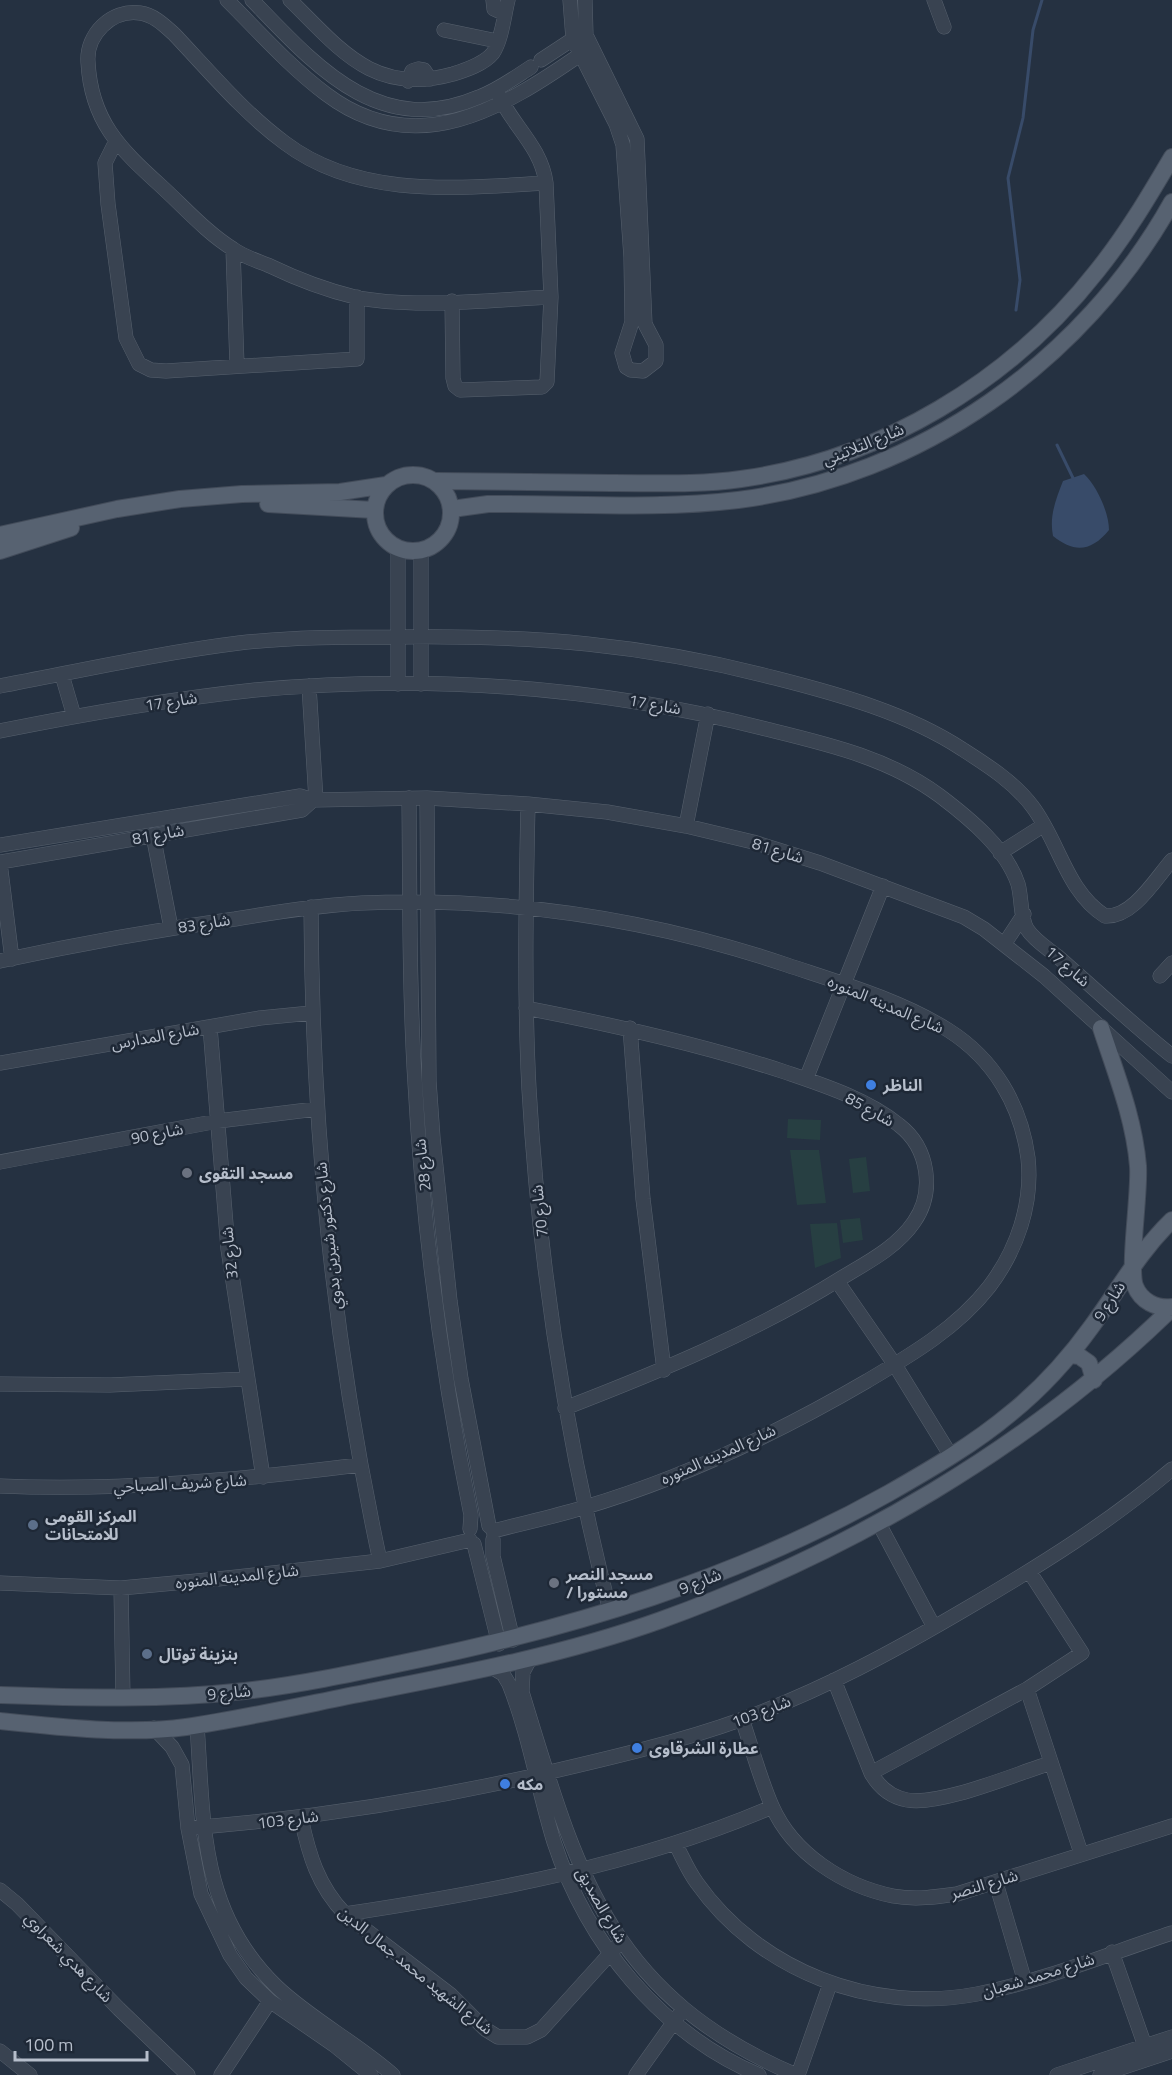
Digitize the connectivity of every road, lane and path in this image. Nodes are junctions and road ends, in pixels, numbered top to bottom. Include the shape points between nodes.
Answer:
1 (227, 0) edge
2 (252, 0) edge
3 (290, 0) edge
4 (493, 0) edge
5 (934, 0) edge
6 (135, 6) edge
7 (577, 6) edge
8 (506, 7) edge
9 (944, 27) dead end
10 (444, 30) dead end
11 (573, 39) junction
12 (498, 41) junction
13 (581, 54) junction
14 (374, 72) junction
15 (496, 89) junction
16 (350, 90) junction
17 (328, 96) junction
18 (366, 98) junction
19 (501, 103) junction
20 (115, 143) junction
21 (1172, 157) edge
22 (546, 183) junction
23 (1172, 202) edge
24 (233, 249) junction
25 (357, 297) junction
26 (550, 297) junction
27 (452, 301) junction
28 (237, 365) junction
29 (436, 482) junction
30 (386, 485) junction
31 (452, 508) junction
32 (374, 510) junction
33 (0, 535) edge
34 (398, 548) junction
35 (421, 550) junction
36 (0, 551) edge
37 (397, 636) junction
38 (420, 636) junction
39 (62, 675) junction
40 (398, 684) junction
41 (421, 684) junction
42 (0, 686) edge
43 (309, 686) junction
44 (708, 714) junction
45 (74, 716) junction
46 (0, 731) edge
47 (409, 798) junction
48 (427, 798) junction
49 (314, 800) junction
50 (528, 804) junction
51 (1044, 825) junction
52 (686, 826) junction
53 (82, 832) junction
54 (153, 835) junction
55 (0, 845) edge
56 (86, 847) junction
57 (1000, 853) junction
58 (1172, 860) edge
59 (0, 863) edge
60 (883, 886) junction
61 (410, 902) junction
62 (426, 902) junction
63 (311, 907) junction
64 (526, 908) junction
65 (1024, 914) junction
66 (171, 928) junction
67 (1005, 943) junction
68 (6, 960) edge
69 (1172, 963) edge
70 (1161, 976) dead end
71 (844, 984) junction
72 (526, 1008) junction
73 (311, 1013) junction
74 (210, 1027) junction
75 (630, 1028) junction
76 (1101, 1028) junction
77 (1154, 1041) junction
78 (1172, 1056) edge
79 (1137, 1060) junction
80 (0, 1063) edge
81 (806, 1079) junction
82 (429, 1081) junction
83 (415, 1082) junction
84 (1172, 1092) edge
85 (316, 1109) junction
86 (218, 1121) junction
87 (0, 1162) edge
88 (1172, 1220) edge
89 (1133, 1263) junction
90 (837, 1281) junction
91 (1172, 1308) edge
92 (1070, 1355) junction
93 (895, 1365) junction
94 (664, 1370) junction
95 (246, 1379) junction
96 (1094, 1380) junction
97 (0, 1384) edge
98 (565, 1408) junction
99 (951, 1456) junction
100 (359, 1465) junction
101 (1172, 1469) edge
102 (263, 1477) junction
103 (0, 1486) edge
104 (584, 1508) junction
105 (878, 1522) junction
106 (492, 1532) junction
107 (472, 1538) junction
108 (380, 1561) junction
109 (1029, 1571) junction
110 (0, 1583) edge
111 (121, 1588) junction
112 (610, 1611) junction
113 (934, 1628) junction
114 (506, 1642) junction
115 (530, 1659) junction
116 (493, 1668) junction
117 (834, 1680) junction
118 (1027, 1689) junction
119 (244, 1691) junction
120 (2, 1695) edge
121 (204, 1695) junction
122 (42, 1696) junction
123 (123, 1698) junction
124 (247, 1715) junction
125 (742, 1719) junction
126 (0, 1721) edge
127 (202, 1724) junction
128 (44, 1725) junction
129 (154, 1728) junction
130 (200, 1759) junction
131 (1051, 1763) junction
132 (182, 1765) junction
133 (871, 1773) junction
134 (541, 1774) junction
135 (772, 1807) junction
136 (301, 1818) junction
137 (205, 1826) junction
138 (1172, 1826) edge
139 (188, 1828) junction
140 (675, 1843) junction
141 (1081, 1853) junction
142 (580, 1870) junction
143 (566, 1874) junction
144 (996, 1883) junction
145 (0, 1890) edge
146 (345, 1914) junction
147 (1172, 1933) edge
148 (622, 1942) junction
149 (609, 1951) junction
150 (1112, 1952) junction
151 (1025, 1983) junction
152 (830, 1984) junction
153 (270, 2001) junction
154 (683, 2009) junction
155 (673, 2023) junction
156 (1172, 2037) edge
157 (1145, 2046) junction
158 (0, 2051) edge
159 (1172, 2051) edge
160 (30, 2075) edge
161 (188, 2075) edge
162 (221, 2075) edge
163 (371, 2075) edge
164 (393, 2075) edge
165 (636, 2075) edge
166 (759, 2075) edge
167 (797, 2075) edge
168 (1057, 2075) edge
169 (1100, 2075) edge

1 - 17 street
2 - 16 street via 321,70
3 - 14 street via 339,47
4 - 8 street via 494,9
5 - 9 street
6 - 20 street via 98,29 87,56 92,94
6 - 22 street via 168,28 286,144 341,174 382,184 427,186
7 - 11 street
7 - 13 street via 586,34 637,139 645,324 657,350 656,361 643,371 626,367 622,353 632,322 623,145
8 - 12 street
10 - 12 street
11 - 13 street
11 - 15 street
12 - 14 street via 486,60 430,79 397,80
13 - 19 street
14 - 16 street
14 - 18 street
15 - 18 street via 463,103 434,108 387,106
15 - 19 street
16 - 18 street
17 - 18 street via 338,92 364,104
17 - 19 street via 381,121 415,126 461,120
19 - 22 street via 532,144
20 - 24 street
20 - 28 street via 105,163 108,204 131,352 139,364 151,370
21 - 29 main road, شارع التلاتيني via 1113,250 1078,295 1038,336 962,394 870,444 792,470 712,482
22 - 26 street
23 - 31 main road, شارع التلاتيني via 1116,285 1054,351 957,424 876,464 795,489 712,502
24 - 25 street via 289,275
24 - 28 street
25 - 27 street
25 - 28 street via 357,359
26 - 27 street
26 - 27 street via 547,382 542,387 460,390 454,386
29 - 30 main road via 424,475 410,474
29 - 31 main road via 447,493
30 - 32 main road
30 - 33 main road via 340,492 180,499 117,508
31 - 35 main road via 445,535
32 - 34 main road via 380,533
32 - 36 main road via 268,504 173,509 81,525
34 - 35 main road
34 - 37 street
35 - 38 street
37 - 38 street
37 - 39 street via 242,643 143,657
37 - 40 street
38 - 41 street
38 - 51 street via 474,635 581,642 688,657 793,682 895,716 959,747 1016,787
39 - 42 street
39 - 45 street
40 - 41 street, شارع 17
40 - 43 street, شارع 17
41 - 44 street, شارع 17 via 592,694
43 - 45 street, شارع 17 via 206,696
43 - 49 street
44 - 52 street
44 - 57 street, شارع 17 via 820,742 885,765 944,799
45 - 46 street, شارع 17
47 - 48 street, شارع 81
47 - 49 street, شارع 81
47 - 61 street, شارع 28
48 - 50 street, شارع 81
48 - 62 street, شارع 28
49 - 53 street, شارع 81 via 304,796 285,798
49 - 54 street, شارع 81 via 302,810
50 - 52 street, شارع 81
50 - 64 street, شارع 70
51 - 57 street
51 - 58 street via 1082,895 1105,916 1118,915 1128,908
52 - 60 street, شارع 81 via 753,842
53 - 55 street, شارع 81
53 - 56 street
54 - 56 street, شارع 81
54 - 66 street
56 - 59 street, شارع 81
57 - 65 street, شارع 17 via 1017,882
59 - 68 street
60 - 67 street, شارع 81 via 964,917
60 - 71 street
61 - 62 street, شارع المدينه المنوره
61 - 63 street, شارع 83
61 - 83 street, شارع 28
62 - 64 street, شارع المدينه المنوره
62 - 82 street, شارع 28
63 - 66 street, شارع 83
63 - 73 street, شارع دكتور شيرين بدوي
64 - 71 street, شارع المدينه المنوره via 687,934
64 - 72 street, شارع 70
65 - 67 street
65 - 77 street, شارع 17 via 1028,930 1039,942
66 - 68 street, شارع 83
67 - 76 street, شارع 81
69 - 70 street
71 - 81 street
71 - 93 street, شارع المدينه المنوره via 924,1018 963,1040 1006,1089 1026,1139 1028,1202 1006,1262 967,1312
72 - 75 street, شارع 85
72 - 98 street, شارع 70 via 535,1169
73 - 74 street, شارع المدارس
73 - 85 street, شارع دكتور شيرين بدوي
74 - 80 street, شارع المدارس
74 - 86 street, شارع 32
75 - 81 street, شارع 85
75 - 94 street via 643,1199
76 - 79 street, شارع 81
76 - 89 main road via 1136,1149 1138,1198
77 - 78 street, شارع 17
77 - 79 street
79 - 84 street, شارع 81
81 - 90 street, شارع 85 via 863,1103 900,1125 919,1149 926,1171 926,1194 914,1222 892,1245
82 - 83 street
82 - 106 street, شارع 28 via 450,1301 476,1467
83 - 107 street, شارع 28 via 436,1305
85 - 86 street, شارع 90
85 - 100 street, شارع دكتور شيرين بدوي via 321,1186
86 - 87 street, شارع 90
86 - 95 street, شارع 32 via 228,1249
88 - 89 main road, شارع 9
89 - 91 main road via 1133,1280 1141,1295 1155,1306
89 - 92 main road, شارع 9
90 - 93 street
90 - 94 street, شارع 85 via 752,1329
91 - 96 main road, شارع 9
92 - 96 main road via 1083,1357 1089,1363
92 - 99 main road, شارع 9 via 1010,1414
93 - 99 street
93 - 104 street, شارع المدينه المنوره via 758,1439
94 - 98 street, شارع 85
95 - 97 street via 110,1385
95 - 102 street, شارع 32
96 - 105 main road, شارع 9 via 1003,1449
98 - 104 street, شارع 70
99 - 112 main road, شارع 9 via 810,1535 712,1577
100 - 102 street, شارع شريف الصباحي
100 - 108 street, شارع دكتور شيرين بدوي
101 - 109 street, شارع 103
102 - 103 street, شارع شريف الصباحي via 149,1486
104 - 106 street, شارع المدينه المنوره
104 - 112 street, شارع 70
105 - 113 street
105 - 115 main road, شارع 9 via 659,1621
106 - 107 street via 484,1546
106 - 107 street via 477,1523
106 - 114 street, شارع 28
107 - 108 street, شارع المدينه المنوره
107 - 114 street, شارع 28
108 - 111 street, شارع المدينه المنوره
109 - 113 street, شارع 103
109 - 118 street via 1082,1653
110 - 111 street, شارع المدينه المنوره
111 - 123 street
112 - 114 main road, شارع 9
113 - 117 street, شارع 103
114 - 119 main road, شارع 9 via 298,1684
115 - 116 main road, شارع 9
115 - 134 street, شارع الصديق via 523,1672 522,1692
116 - 124 main road, شارع 9
116 - 134 street, شارع الصديق via 510,1683
117 - 125 street, شارع 103
117 - 133 street
118 - 131 street
118 - 133 street
119 - 121 main road, شارع 9
119 - 124 main road via 239,1702
120 - 122 main road, شارع 9
120 - 126 main road
121 - 123 main road, شارع 9
121 - 127 main road via 210,1706
122 - 123 main road, شارع 9
122 - 128 main road via 40,1711
124 - 127 main road, شارع 9
125 - 134 street, شارع 103
125 - 135 street, شارع النصر
126 - 128 main road, شارع 9
127 - 129 main road, شارع 9
127 - 130 street
128 - 129 main road, شارع 9
129 - 132 street
130 - 132 street via 191,1757
130 - 137 street
131 - 133 street via 929,1801 895,1797
131 - 141 street
132 - 139 street
134 - 136 street, شارع 103
134 - 142 street, شارع الصديق
134 - 143 street, شارع الصديق
135 - 140 street
135 - 144 street, شارع النصر via 789,1834 811,1856 836,1875 864,1888 926,1898
136 - 137 street, شارع 103
136 - 146 street, شارع الشهيد محمد جمال الدين via 309,1855 320,1881
137 - 139 street, شارع 103
137 - 164 street via 213,1883 240,1944 279,1988
138 - 141 street, شارع النصر
139 - 153 street via 201,1894 213,1923 246,1978
140 - 142 street
140 - 152 street, شارع محمد شعبان via 696,1882 719,1911 752,1941
141 - 144 street, شارع النصر
142 - 143 street
142 - 148 street, شارع الصديق
143 - 146 street
143 - 149 street, شارع الصديق
144 - 151 street
145 - 161 street, شارع هدي شعراوي
146 - 149 street, شارع الشهيد محمد جمال الدين via 452,1995 498,2037 527,2037 541,2030
147 - 150 street, شارع محمد شعبان
148 - 149 street, شارع الشهيد محمد جمال الدين
148 - 154 street, شارع الصديق via 656,1984
149 - 155 street, شارع الصديق via 646,1998
150 - 151 street, شارع محمد شعبان
150 - 157 street
151 - 152 street, شارع محمد شعبان via 941,1999 900,1999
152 - 167 street
153 - 162 street
153 - 163 street via 334,2044
154 - 155 street
154 - 167 street, شارع الصديق via 733,2044
155 - 165 street
155 - 166 street, شارع الصديق via 725,2058
156 - 157 street
157 - 168 street
158 - 160 street
159 - 169 street

